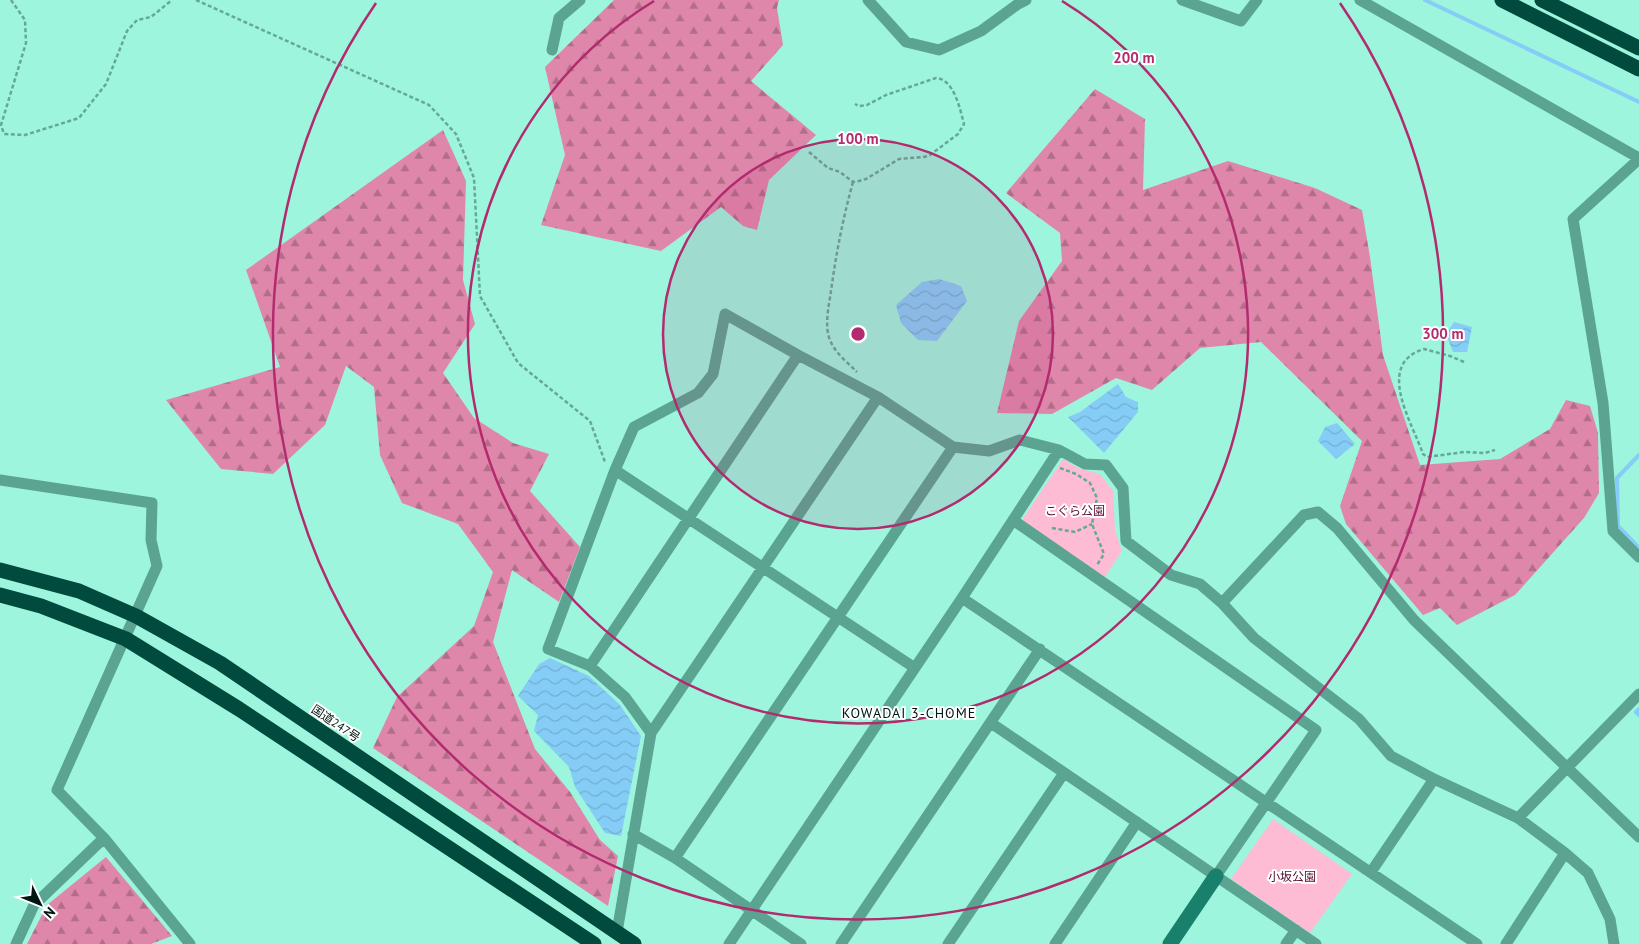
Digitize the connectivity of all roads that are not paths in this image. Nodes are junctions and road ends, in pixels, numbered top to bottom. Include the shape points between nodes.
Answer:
1 (580, 0) edge
2 (868, 0) edge
3 (1026, 0) edge
4 (1182, 0) edge
5 (1257, 0) edge
6 (1360, 0) edge
7 (1502, 0) edge
8 (1542, 0) edge
9 (1639, 48) edge
10 (552, 50) dead end
11 (1639, 69) edge
12 (1639, 158) edge
13 (798, 355) junction
14 (878, 397) junction
15 (953, 446) junction
16 (1059, 450) junction
17 (615, 470) junction
18 (0, 480) edge
19 (688, 518) junction
20 (1013, 520) junction
21 (1639, 557) edge
22 (763, 568) junction
23 (0, 570) edge
24 (0, 595) edge
25 (962, 598) junction
26 (1222, 603) junction
27 (136, 616) junction
28 (837, 617) junction
29 (126, 639) junction
30 (1040, 649) junction
31 (590, 666) junction
32 (915, 668) junction
33 (1639, 694) edge
34 (991, 723) junction
35 (651, 733) junction
36 (1568, 767) junction
37 (1064, 773) junction
38 (1434, 779) junction
39 (1267, 802) junction
40 (1518, 818) junction
41 (1137, 822) junction
42 (633, 834) junction
43 (1639, 837) edge
44 (104, 838) junction
45 (1565, 853) junction
46 (675, 858) junction
47 (1371, 872) junction
48 (1216, 876) junction
49 (751, 911) junction
50 (1296, 930) junction
51 (616, 932) junction
52 (16, 944) edge
53 (190, 944) edge
54 (594, 944) edge
55 (634, 944) edge
56 (729, 944) edge
57 (801, 944) edge
58 (841, 944) edge
59 (948, 944) edge
60 (1055, 944) edge
61 (1170, 944) edge
62 (1286, 944) edge
63 (1316, 944) edge
64 (1477, 944) edge
65 (1506, 944) edge
66 (1614, 944) edge

1 - 10 street via 559,18
2 - 3 street via 906,42 939,50 981,30
4 - 5 street via 1241,21
6 - 12 street
7 - 11 highway
8 - 9 highway
12 - 21 street via 1573,219 1603,403 1613,531
13 - 14 street
13 - 17 street via 725,314 713,374 698,393 634,427
13 - 19 street
14 - 15 street
14 - 22 street
15 - 16 street via 989,450 1020,440
15 - 28 street
16 - 20 street
16 - 26 street via 1085,464 1106,465 1123,488 1126,541 1171,575 1200,584
17 - 19 street
17 - 31 street via 548,649
18 - 27 street via 152,504 151,540 157,566
19 - 22 street
19 - 31 street
20 - 25 street
20 - 39 street via 1316,730
22 - 28 street
22 - 35 street
23 - 27 highway, 国道247号 via 79,591
24 - 29 highway via 41,606
25 - 30 street
25 - 32 street
26 - 36 street via 1304,515 1318,512 1337,528 1414,620
26 - 38 street via 1254,638 1359,719 1391,756
27 - 29 street
27 - 51 highway, 国道247号 via 220,663
28 - 32 street
28 - 46 street
29 - 44 street via 58,790
29 - 54 highway via 239,709
30 - 34 street
30 - 39 street
31 - 35 street via 625,697
32 - 49 street
33 - 36 street
34 - 37 street
34 - 58 street
35 - 42 street
36 - 40 street
36 - 43 street
37 - 41 street
37 - 59 street
38 - 40 street
38 - 47 street
39 - 47 street
39 - 48 street
40 - 45 street
41 - 48 street
41 - 60 street
42 - 46 street
42 - 51 street
44 - 52 street via 34,905
44 - 53 street
45 - 65 street
45 - 66 street via 1588,873 1610,919
46 - 49 street
47 - 64 street
48 - 50 street
48 - 61 street
49 - 56 street
49 - 57 street
50 - 62 street
50 - 63 street
51 - 55 highway, 国道247号

